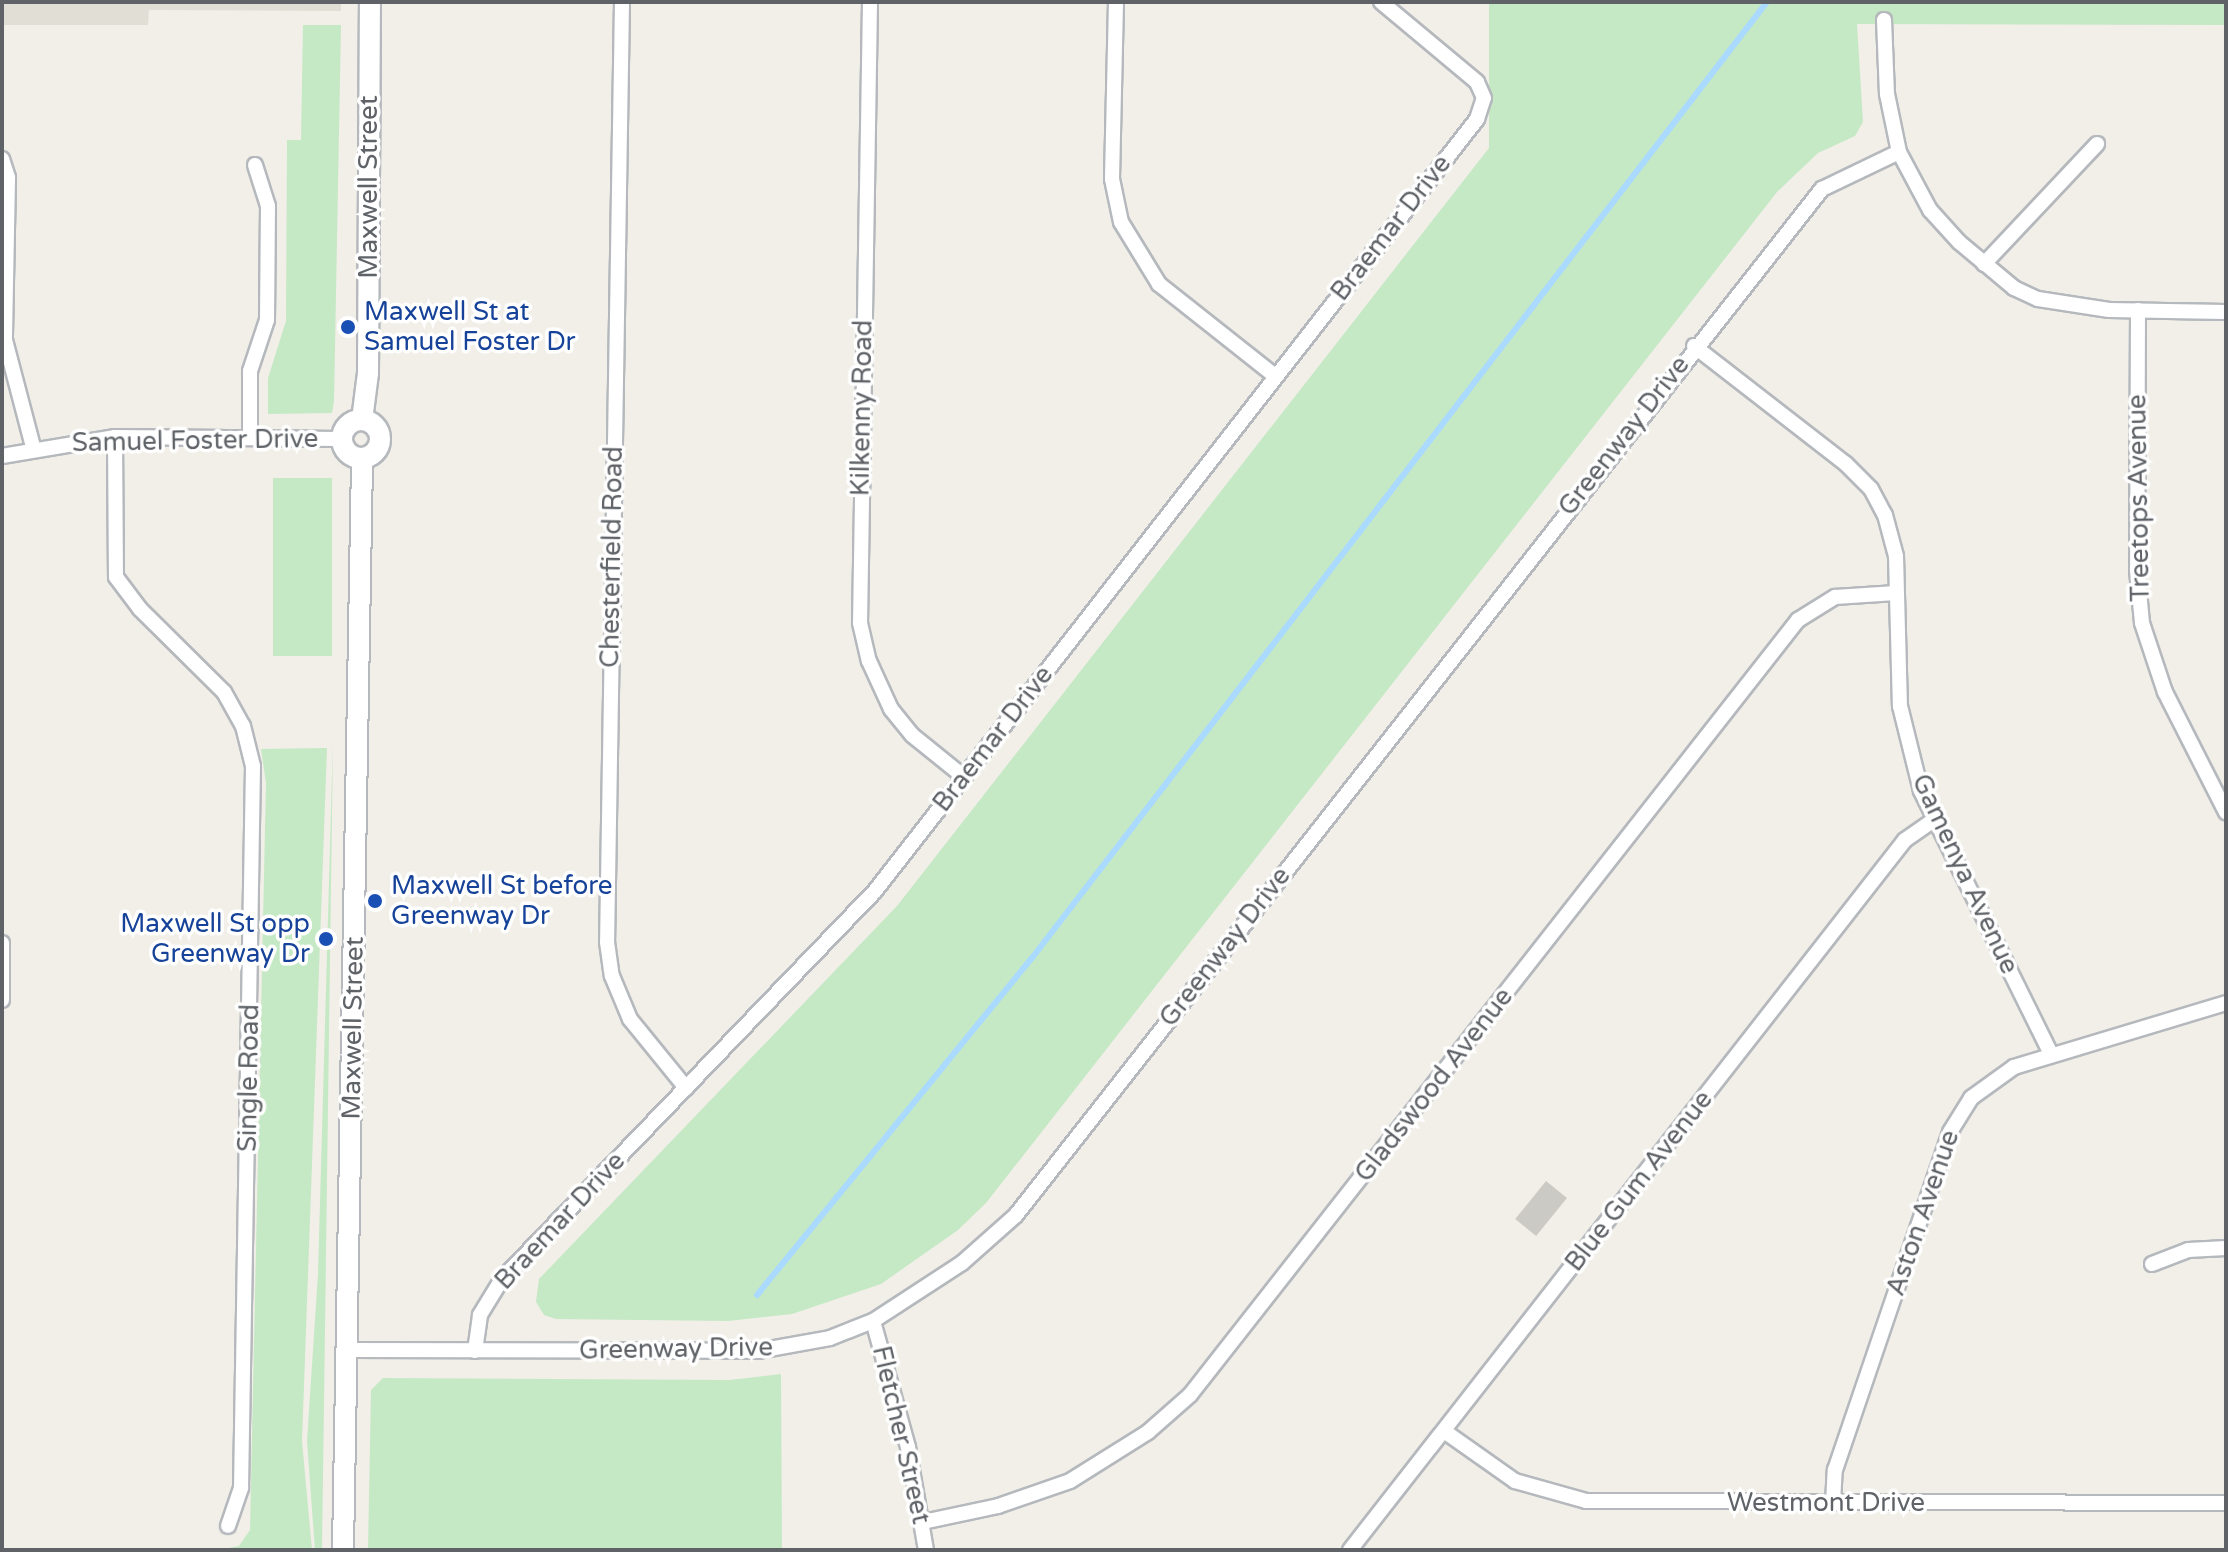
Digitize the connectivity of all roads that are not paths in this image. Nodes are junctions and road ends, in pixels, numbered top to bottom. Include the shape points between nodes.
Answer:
1 (370, 2) edge
2 (622, 2) edge
3 (870, 2) edge
4 (1116, 2) edge
5 (1381, 2) edge
6 (1884, 20) dead end
7 (2097, 144) dead end
8 (1899, 152) junction
9 (2, 159) edge
10 (255, 165) dead end
11 (1984, 264) junction
12 (2138, 310) junction
13 (2226, 312) edge
14 (1694, 346) junction
15 (1275, 376) junction
16 (362, 420) junction
17 (115, 437) junction
18 (250, 438) junction
19 (342, 439) junction
20 (33, 447) junction
21 (2, 456) edge
22 (362, 458) junction
23 (1896, 593) junction
24 (964, 777) junction
25 (2226, 812) edge
26 (1934, 820) junction
27 (2, 943) edge
28 (2, 1000) edge
29 (2226, 1003) edge
30 (2051, 1054) junction
31 (686, 1088) junction
32 (2226, 1248) edge
33 (2152, 1264) dead end
34 (873, 1321) junction
35 (346, 1350) junction
36 (475, 1351) junction
37 (1444, 1431) junction
38 (1833, 1503) junction
39 (2226, 1503) edge
40 (923, 1522) junction
41 (228, 1526) dead end
42 (343, 1550) edge
43 (926, 1550) edge
44 (1350, 1550) edge

1 - 16 main road, Maxwell Street via 368,373
2 - 31 street, Chesterfield Road via 607,942 612,976 630,1019
3 - 24 street, Kilkenny Road via 860,623 869,661 891,709 912,735
4 - 15 street via 1112,179 1121,222 1159,284
5 - 15 street, Braemar Drive via 1477,82 1484,98 1477,119
6 - 8 street via 1887,94
7 - 11 street
8 - 11 street via 1930,210
8 - 14 street, Greenway Drive via 1822,189
9 - 20 street via 8,178 5,340
10 - 18 street via 268,206 267,320 250,371
11 - 12 street via 2038,299
12 - 13 street
12 - 25 street, Treetops Avenue via 2137,570 2142,623 2165,692
14 - 23 street, Gamenya Avenue via 1862,478 1890,526
14 - 34 street, Greenway Drive via 1016,1215 962,1263
15 - 24 street, Braemar Drive
16 - 19 main road via 346,427
16 - 22 main road, Maxwell Street via 374,425 380,436 374,453
17 - 18 street, Samuel Foster Drive
17 - 20 street, Samuel Foster Drive
17 - 41 street, Single Road via 116,577 140,609 224,692 243,726 253,766 241,1488
18 - 19 street, Samuel Foster Drive
19 - 22 main road via 346,450
20 - 21 street, Samuel Foster Drive
22 - 35 main road, Maxwell Street
23 - 26 street, Gamenya Avenue via 1904,730
23 - 40 street, Gladswood Avenue via 1835,597 1798,620 1190,1395 1148,1432 1070,1481 998,1506
24 - 31 street, Braemar Drive via 875,891
26 - 30 street, Gamenya Avenue
26 - 37 street, Blue Gum Avenue via 1905,840
27 - 28 street
29 - 30 street, Aston Avenue
30 - 38 street, Aston Avenue via 1993,1078 1956,1119 1835,1470
31 - 36 street, Braemar Drive via 502,1279 480,1315
32 - 33 street via 2188,1250
34 - 36 street, Greenway Drive via 830,1338 758,1351
34 - 40 street, Fletcher Street
35 - 36 street, Greenway Drive
35 - 42 main road, Maxwell Street
37 - 38 street, Westmont Drive via 1515,1481 1569,1498
37 - 44 street, Blue Gum Avenue
38 - 39 street, Westmont Drive
40 - 43 street, Fletcher Street

